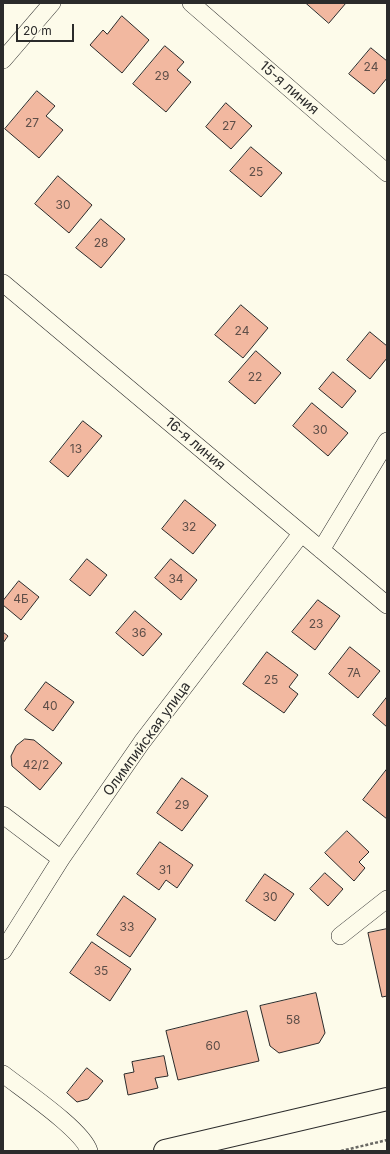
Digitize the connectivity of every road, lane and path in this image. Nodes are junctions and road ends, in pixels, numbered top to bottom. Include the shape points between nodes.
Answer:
1 (52, 3) edge
2 (191, 3) edge
3 (3, 60) edge
4 (387, 173) edge
5 (3, 283) edge
6 (387, 441) edge
7 (301, 534) junction
8 (321, 550) junction
9 (387, 605) edge
10 (3, 815) edge
11 (61, 859) junction
12 (387, 899) edge
13 (340, 936) dead end
14 (3, 951) edge
15 (3, 1074) edge
16 (387, 1099) edge
17 (387, 1140) edge
18 (89, 1151) edge
19 (165, 1151) edge
20 (341, 1151) edge

1 - 3 street
2 - 4 street, 15-я линия
5 - 7 street, 16-я линия
6 - 8 street
7 - 8 street, 16-я линия
7 - 11 street, Олимпийская улица via 147,736
8 - 9 street, 16-я линия
10 - 11 street
11 - 14 street, Олимпийская улица
12 - 13 street
15 - 18 street via 80,1136
16 - 19 street
17 - 20 path

